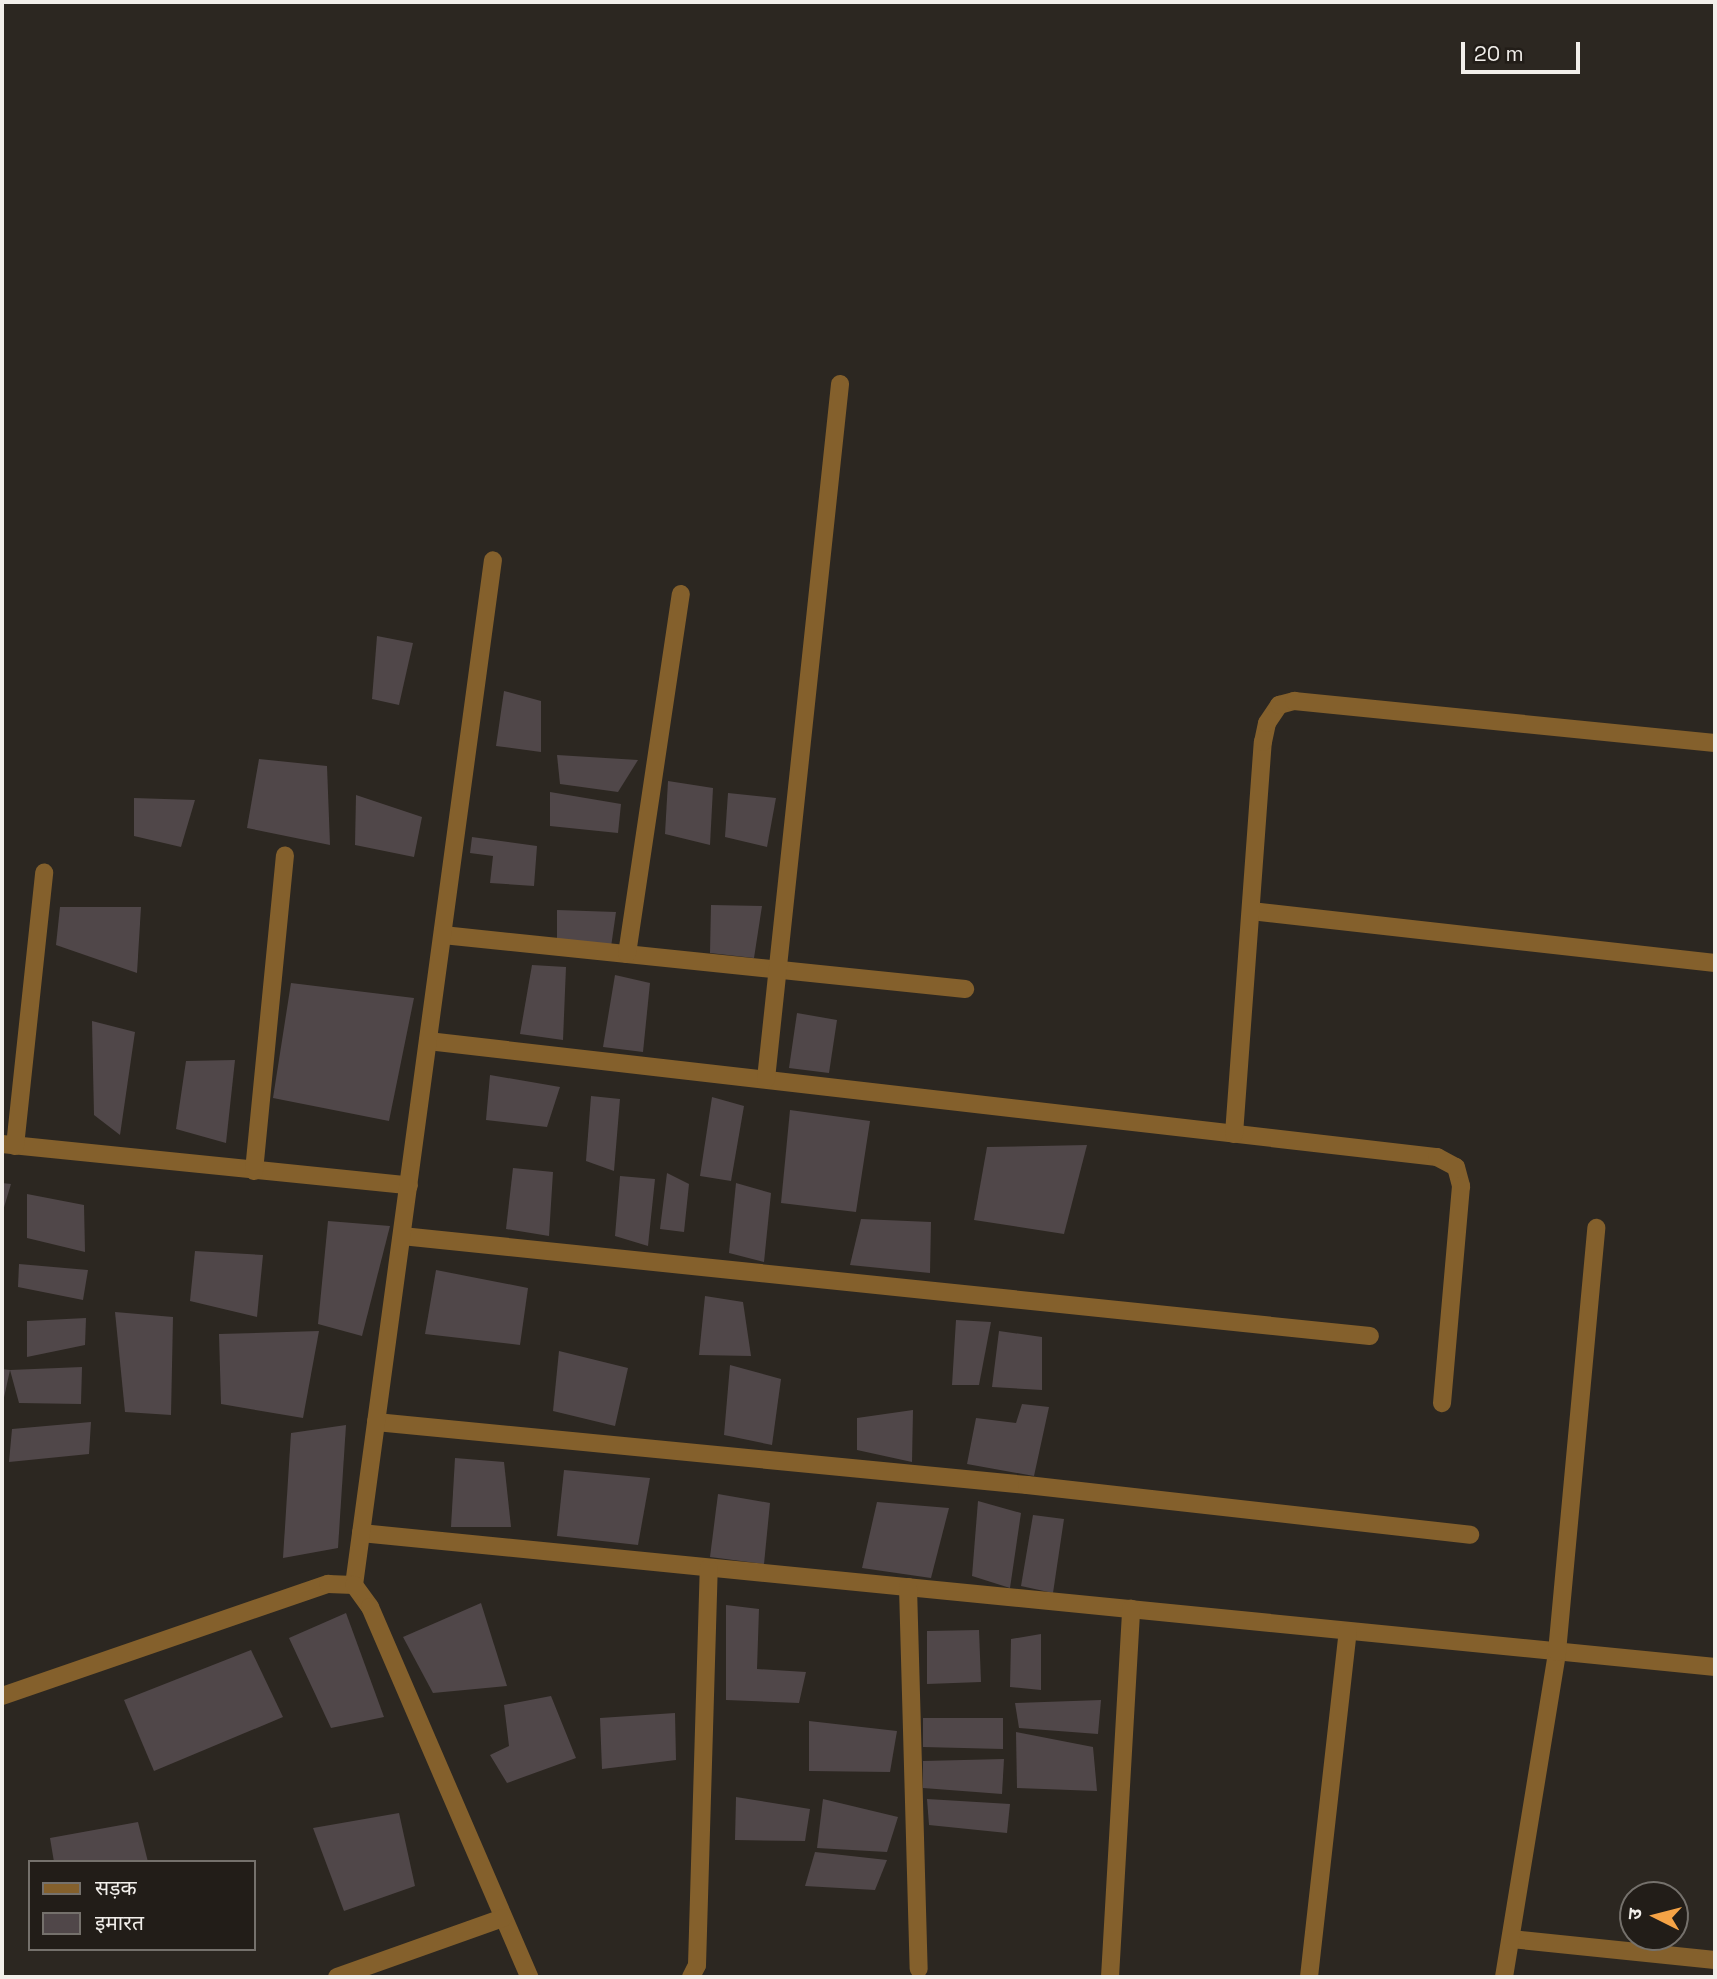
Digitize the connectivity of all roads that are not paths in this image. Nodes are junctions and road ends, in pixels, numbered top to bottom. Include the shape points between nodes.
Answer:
1 (840, 384) dead end
2 (494, 560) dead end
3 (681, 594) dead end
4 (1715, 743) edge
5 (285, 856) dead end
6 (44, 873) dead end
7 (1251, 911) junction
8 (443, 934) junction
9 (627, 954) junction
10 (1715, 963) edge
11 (780, 970) junction
12 (965, 989) dead end
13 (428, 1041) junction
14 (766, 1079) junction
15 (1234, 1134) junction
16 (8, 1145) edge
17 (254, 1171) junction
18 (409, 1185) junction
19 (1596, 1228) dead end
20 (402, 1236) junction
21 (1370, 1336) dead end
22 (1442, 1403) dead end
23 (376, 1422) junction
24 (362, 1533) junction
25 (1469, 1535) dead end
26 (709, 1568) junction
27 (354, 1586) junction
28 (908, 1587) junction
29 (1131, 1609) junction
30 (1348, 1631) junction
31 (1557, 1651) junction
32 (1715, 1667) edge
33 (2, 1696) edge
34 (503, 1918) junction
35 (1511, 1939) junction
36 (1715, 1960) edge
37 (919, 1969) dead end
38 (337, 1977) edge
39 (529, 1977) edge
40 (691, 1977) edge
41 (1110, 1977) edge
42 (1309, 1977) edge
43 (1504, 1977) edge

1 - 11 street
2 - 8 street
3 - 9 street
4 - 7 street via 1294,701 1279,705 1267,723 1263,742
5 - 17 street
6 - 16 street
7 - 10 street
7 - 15 street
8 - 9 street
8 - 13 street
9 - 11 street
11 - 12 street
11 - 14 street
13 - 14 street
13 - 18 street
14 - 15 street
15 - 22 street via 1437,1157 1456,1167 1461,1186
16 - 17 street
17 - 18 street
18 - 20 street
19 - 31 street
20 - 21 street
20 - 23 street
23 - 24 street
23 - 25 street via 1027,1485
24 - 26 street
24 - 27 street
26 - 28 street
26 - 40 street via 697,1965
27 - 33 street via 328,1584
27 - 34 street via 370,1607
28 - 29 street
28 - 37 street
29 - 30 street
29 - 41 street
30 - 31 street
30 - 42 street
31 - 32 street
31 - 35 street
34 - 38 street
34 - 39 street
35 - 36 street
35 - 43 street

